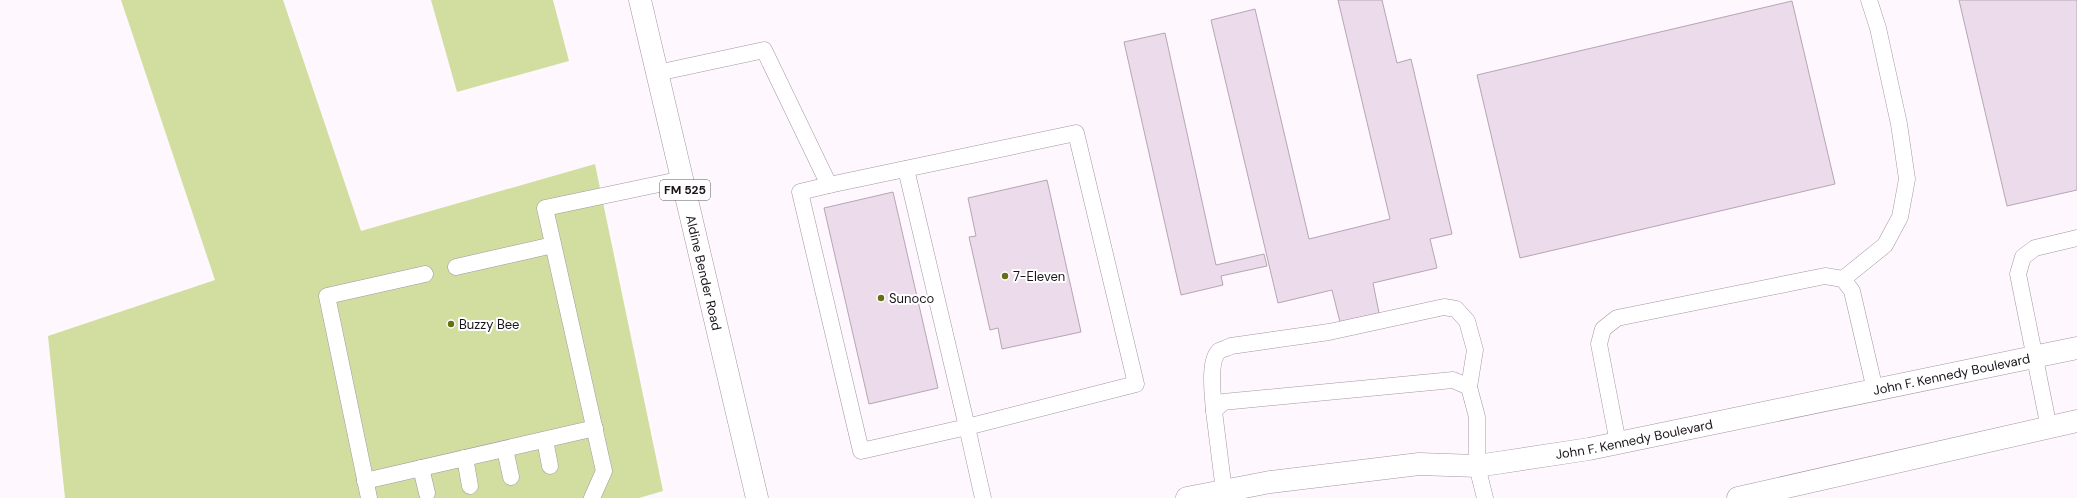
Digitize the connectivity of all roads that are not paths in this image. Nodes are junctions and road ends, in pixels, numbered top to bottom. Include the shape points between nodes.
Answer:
1 (640, 0) edge
2 (1869, 0) edge
3 (658, 73) junction
4 (906, 169) junction
5 (682, 179) junction
6 (828, 185) junction
7 (2077, 238) edge
8 (553, 245) junction
9 (456, 267) dead end
10 (425, 274) dead end
11 (1843, 279) junction
12 (2077, 348) edge
13 (2034, 357) junction
14 (1469, 386) junction
15 (1875, 390) junction
16 (1214, 411) junction
17 (2077, 421) edge
18 (967, 427) junction
19 (595, 428) junction
20 (2050, 428) junction
21 (545, 440) junction
22 (1618, 443) junction
23 (505, 449) junction
24 (465, 458) junction
25 (550, 466) dead end
26 (1477, 466) junction
27 (421, 468) junction
28 (511, 477) dead end
29 (365, 481) junction
30 (470, 486) dead end
31 (1224, 491) junction
32 (427, 494) dead end
33 (369, 498) edge
34 (592, 498) edge
35 (757, 498) edge
36 (983, 498) edge
37 (1187, 498) edge
38 (1485, 498) edge
39 (1738, 498) edge

1 - 3 main road, Aldine Bender Road / FM 525
2 - 11 lane via 1878,28 1899,124 1907,179 1900,217 1885,245
3 - 5 main road, Aldine Bender Road / FM 525
3 - 6 lane via 764,50
4 - 6 lane
4 - 18 lane
4 - 18 lane via 1076,133 1136,384
5 - 8 lane via 545,208
5 - 35 main road, Aldine Bender Road / FM 525
6 - 18 lane via 800,192 861,451
7 - 13 lane via 2035,248 2023,256 2018,274
8 - 9 lane
8 - 19 lane
10 - 29 lane via 327,296
11 - 15 lane via 1852,291
11 - 22 lane via 1824,276 1617,318 1603,329 1599,344
12 - 13 main road, John F. Kennedy Boulevard
13 - 15 main road, John F. Kennedy Boulevard
13 - 20 lane
14 - 16 lane via 1454,380 1223,402
14 - 16 lane via 1475,350 1466,321 1456,309 1444,306 1329,332 1231,346 1219,351 1214,361 1212,384
14 - 26 lane via 1477,417
15 - 22 main road, John F. Kennedy Boulevard
16 - 31 lane
17 - 20 main road
18 - 36 lane
19 - 21 lane
19 - 34 lane via 604,471
20 - 39 main road
21 - 23 lane
21 - 25 lane
22 - 26 main road, John F. Kennedy Boulevard
23 - 24 lane
23 - 28 lane
24 - 27 lane
24 - 30 lane
26 - 31 main road, John F. Kennedy Boulevard via 1419,464 1270,482
26 - 38 lane
27 - 29 lane
27 - 32 lane
29 - 33 lane
31 - 37 main road, John F. Kennedy Boulevard

